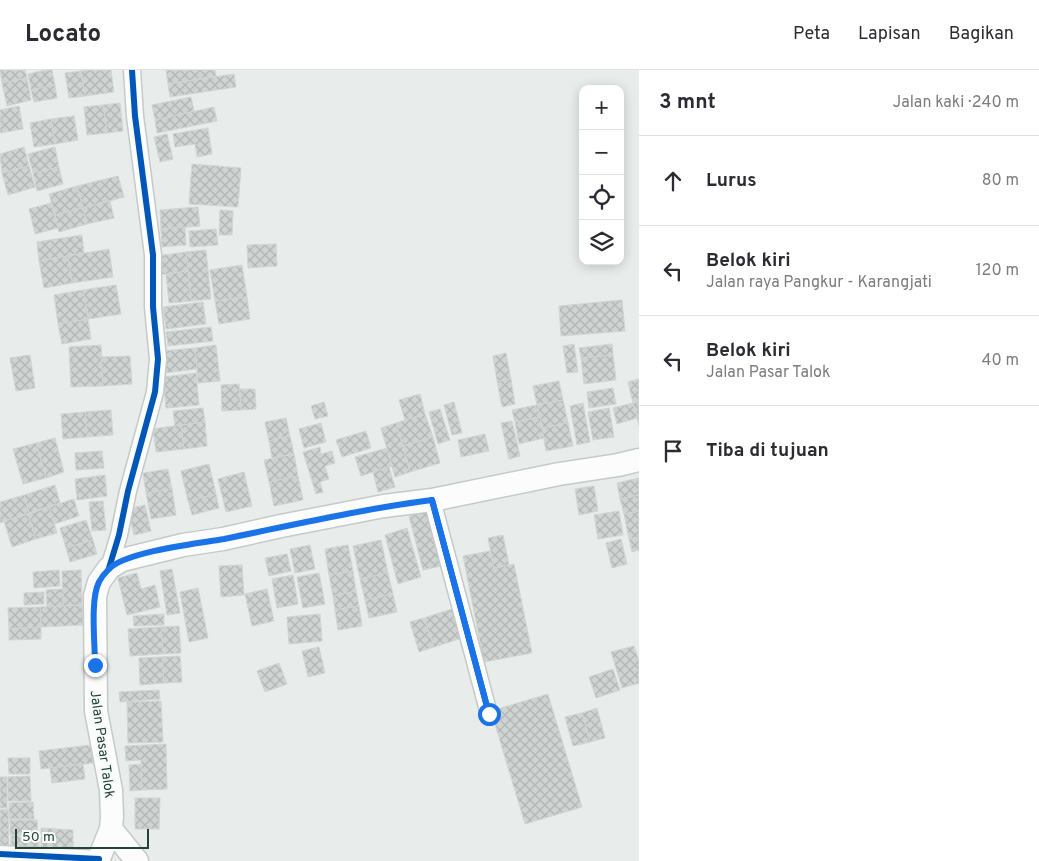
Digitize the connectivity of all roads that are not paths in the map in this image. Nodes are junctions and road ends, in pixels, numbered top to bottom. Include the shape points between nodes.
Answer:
1 (132, 70) edge
2 (639, 460) edge
3 (432, 500) junction
4 (110, 568) junction
5 (489, 714) dead end
6 (112, 829) junction
7 (0, 854) edge
8 (98, 860) edge
9 (137, 861) edge

1 - 4 street via 153,255 153,307 158,358 155,392
2 - 3 main road
3 - 4 main road via 384,506 183,545 122,560
3 - 5 street
4 - 6 main road, Jalan Pasar Talok via 99,582 95,596 95,665 96,711 111,790
6 - 8 main road, Jalan Pasar Talok
6 - 9 main road
7 - 8 street

